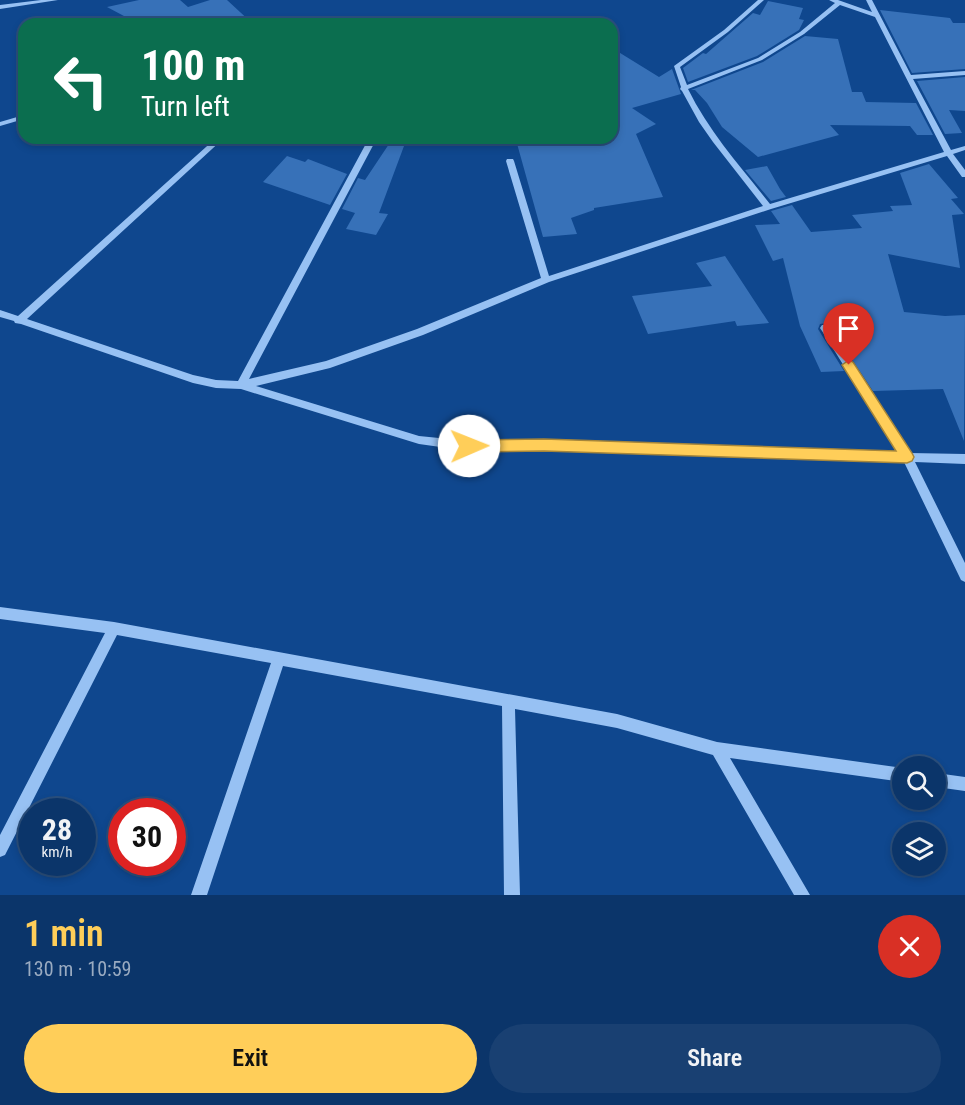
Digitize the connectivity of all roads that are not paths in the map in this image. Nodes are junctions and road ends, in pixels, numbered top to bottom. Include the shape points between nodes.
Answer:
1 (55, 0) edge
2 (760, 0) edge
3 (831, 0) edge
4 (869, 0) edge
5 (839, 3) junction
6 (0, 7) edge
7 (877, 16) junction
8 (965, 73) edge
9 (909, 77) junction
10 (683, 88) junction
11 (18, 119) edge
12 (0, 124) edge
13 (213, 144) edge
14 (370, 144) edge
15 (965, 148) edge
16 (948, 152) junction
17 (510, 161) dead end
18 (965, 175) edge
19 (768, 207) junction
20 (546, 280) junction
21 (0, 313) edge
22 (18, 321) junction
23 (825, 328) dead end
24 (241, 385) junction
25 (907, 457) junction
26 (965, 459) edge
27 (965, 576) edge
28 (0, 613) edge
29 (114, 628) junction
30 (279, 659) junction
31 (508, 701) junction
32 (717, 749) junction
33 (892, 773) edge
34 (946, 781) edge
35 (965, 784) edge
36 (0, 850) edge
37 (199, 895) edge
38 (512, 895) edge
39 (802, 895) edge

1 - 6 street
2 - 10 street via 726,31 677,66
3 - 5 street
4 - 7 street
5 - 7 street
5 - 10 street via 802,33 760,59
7 - 9 street
8 - 9 street
9 - 16 street
10 - 19 street
11 - 12 street
13 - 22 street
14 - 24 street
15 - 16 street
16 - 18 street
16 - 19 street
17 - 20 street
19 - 20 street
20 - 24 street via 327,365
21 - 22 street
22 - 24 street via 194,379
23 - 25 street
24 - 25 street via 419,441 469,446
25 - 26 street
25 - 27 street
28 - 29 street
29 - 30 street
29 - 36 street
30 - 31 street
30 - 37 street
31 - 32 street via 617,721
31 - 38 street
32 - 33 street
32 - 39 street
34 - 35 street

